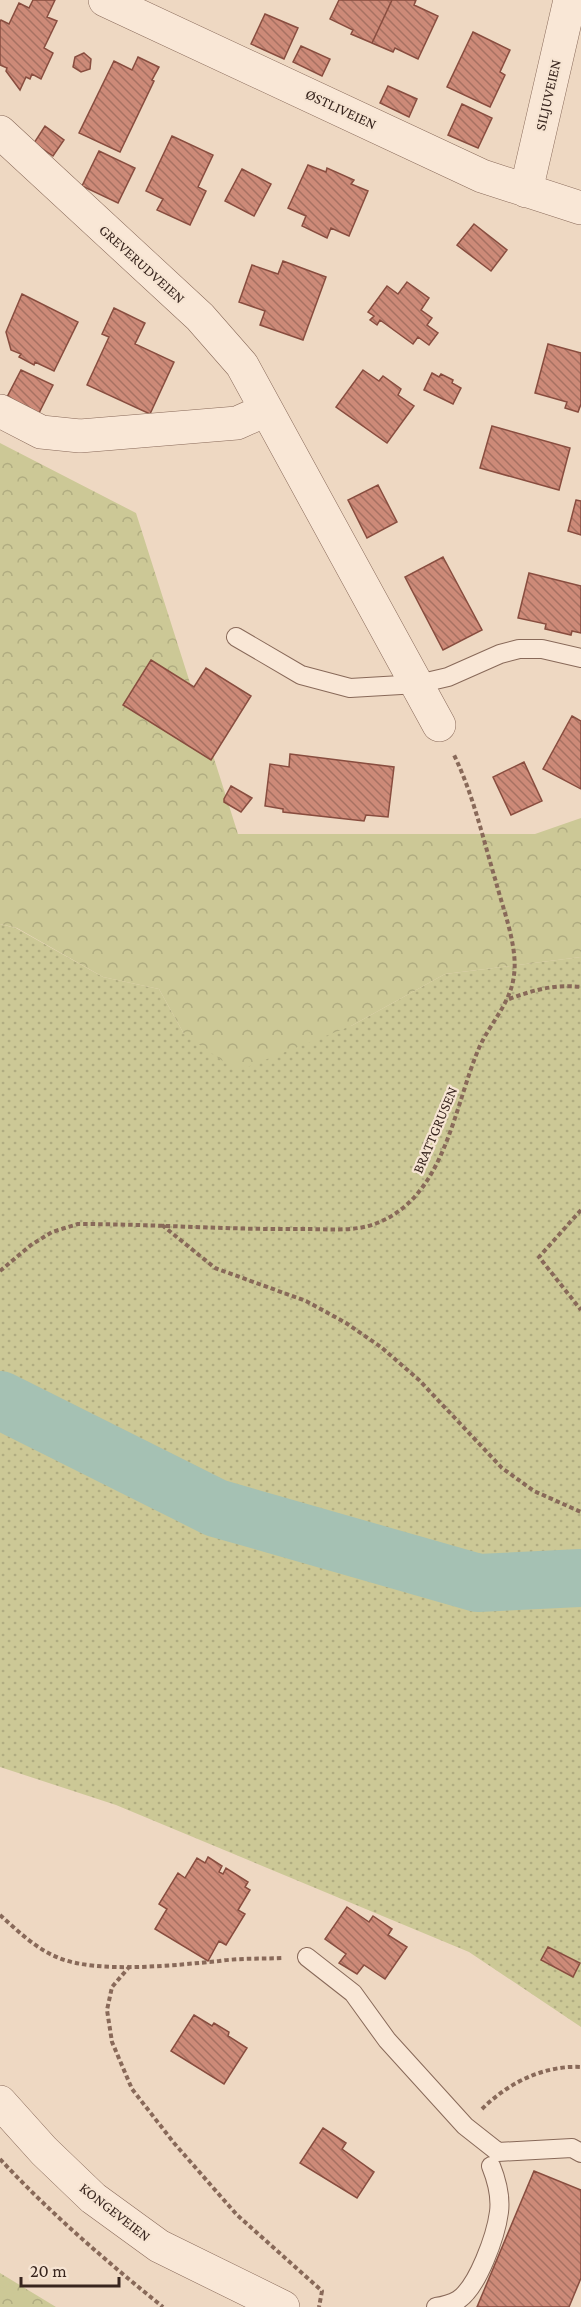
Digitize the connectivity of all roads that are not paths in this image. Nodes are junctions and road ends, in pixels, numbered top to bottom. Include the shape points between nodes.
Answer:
1 (105, 0) edge
2 (570, 0) edge
3 (0, 132) edge
4 (526, 191) junction
5 (581, 208) edge
6 (266, 410) junction
7 (0, 411) edge
8 (236, 637) dead end
9 (581, 658) edge
10 (418, 684) junction
11 (439, 725) road end
12 (307, 1957) road end
13 (0, 2102) edge
14 (581, 2153) edge
15 (491, 2166) dead end
16 (284, 2307) edge
17 (436, 2307) edge

1 - 4 street, ØSTLIVEIEN via 482,176
2 - 4 street, SILJUVEIEN
3 - 6 street, GREVERUDVEIEN via 200,317 242,365
4 - 5 street, ØSTLIVEIEN
6 - 7 street via 237,423 80,436 42,432
6 - 10 street, GREVERUDVEIEN
8 - 10 lane via 301,675 350,688
9 - 10 lane via 542,649 519,649 448,677
10 - 11 street, GREVERUDVEIEN
12 - 14 lane via 353,1993 387,2040 465,2126 498,2152 572,2148
13 - 16 street, KONGEVEIEN via 93,2198 159,2246
15 - 17 lane via 498,2183 499,2212 486,2256 474,2282 459,2299

